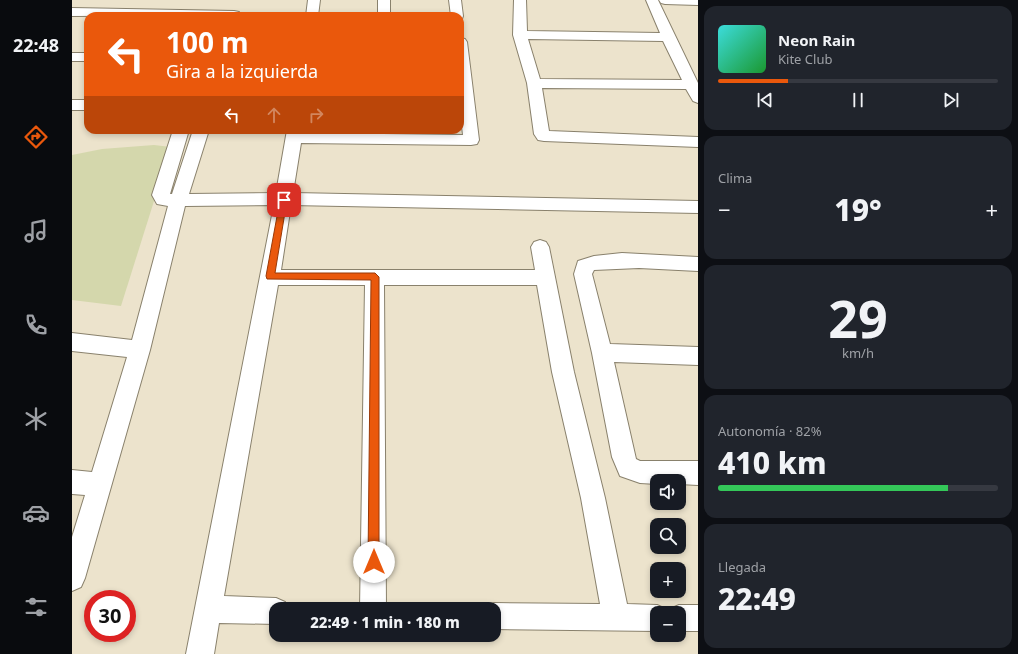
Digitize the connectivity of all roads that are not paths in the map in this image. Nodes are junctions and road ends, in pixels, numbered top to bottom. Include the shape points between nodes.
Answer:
1 (237, 0) edge
2 (314, 0) edge
3 (384, 0) edge
4 (455, 0) edge
5 (520, 0) edge
6 (652, 0) edge
7 (665, 0) edge
8 (698, 1) edge
9 (72, 12) edge
10 (84, 12) edge
11 (234, 12) edge
12 (312, 12) edge
13 (384, 12) edge
14 (456, 12) edge
15 (520, 35) junction
16 (668, 38) junction
17 (72, 57) edge
18 (84, 57) edge
19 (464, 78) edge
20 (534, 83) junction
21 (691, 85) junction
22 (698, 98) edge
23 (72, 105) edge
24 (84, 105) edge
25 (181, 134) edge
26 (200, 134) edge
27 (294, 134) edge
28 (385, 134) edge
29 (698, 142) edge
30 (178, 200) junction
31 (284, 200) junction
32 (698, 208) edge
33 (540, 247) dead end
34 (698, 264) edge
35 (270, 276) junction
36 (375, 277) junction
37 (545, 277) junction
38 (72, 342) edge
39 (140, 350) junction
40 (602, 353) junction
41 (698, 356) edge
42 (698, 473) edge
43 (72, 482) edge
44 (99, 484) junction
45 (72, 578) edge
46 (373, 602) edge
47 (209, 609) junction
48 (269, 611) edge
49 (501, 616) edge
50 (616, 617) junction
51 (650, 618) edge
52 (686, 618) edge
53 (698, 618) edge
54 (200, 654) edge

1 - 11 street
2 - 12 street
3 - 13 street
4 - 14 street
5 - 15 street
6 - 16 street
7 - 8 street
9 - 10 street
15 - 16 street
15 - 20 street
16 - 21 street
17 - 18 street
19 - 28 street via 471,140
20 - 21 street
20 - 29 street via 544,136
21 - 22 street
23 - 24 street
25 - 30 street via 161,195 164,200
26 - 30 street
27 - 28 street
27 - 31 street
30 - 31 street
30 - 39 street
31 - 32 street
31 - 35 street
33 - 37 street
34 - 40 street via 615,261 592,262 585,266 583,274
35 - 36 street
35 - 47 street
36 - 37 street
36 - 46 street
37 - 50 street
38 - 39 street
39 - 44 street
40 - 41 street
40 - 42 street via 623,457 628,468 640,472
43 - 44 street
44 - 45 street
47 - 48 street
47 - 54 street
49 - 50 street
50 - 51 street
52 - 53 street

